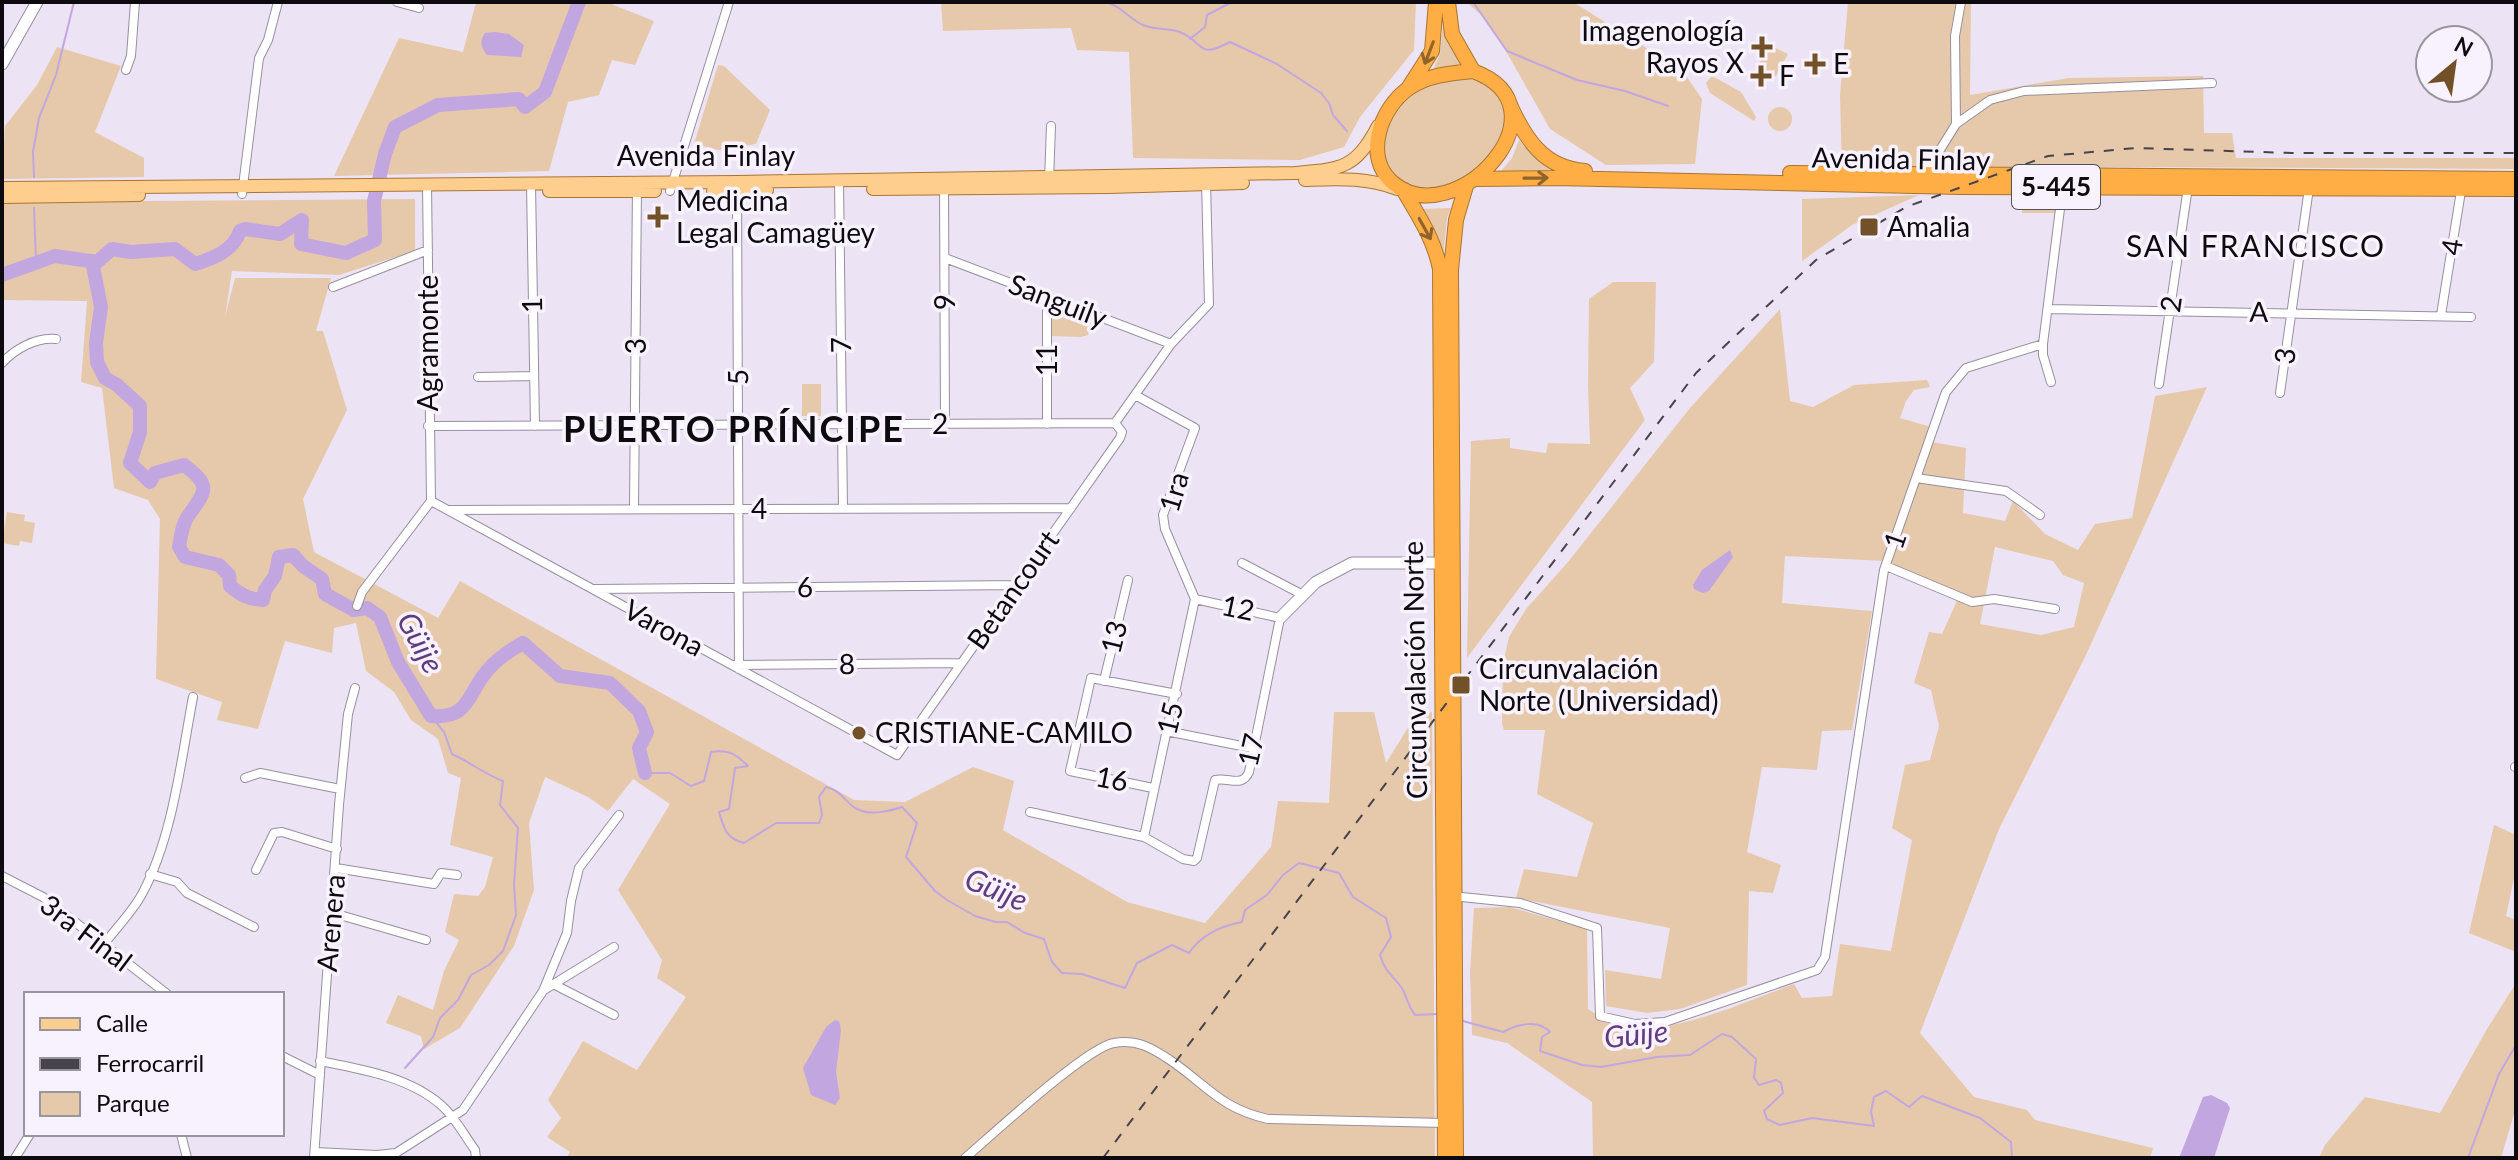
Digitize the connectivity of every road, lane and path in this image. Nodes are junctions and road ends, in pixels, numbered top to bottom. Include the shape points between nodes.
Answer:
1 (37, 2) edge
2 (135, 2) edge
3 (278, 2) edge
4 (397, 2) edge
5 (729, 2) edge
6 (1436, 2) edge
7 (1448, 2) edge
8 (1961, 2) edge
9 (419, 8) dead end
10 (2, 64) edge
11 (126, 70) dead end
12 (1473, 71) junction
13 (2212, 83) dead end
14 (1409, 87) junction
15 (1510, 105) junction
16 (1384, 116) junction
17 (1956, 124) junction
18 (1051, 126) dead end
19 (2516, 179) edge
20 (1206, 180) junction
21 (1921, 180) junction
22 (1049, 181) junction
23 (2189, 181) junction
24 (1471, 182) junction
25 (2064, 182) junction
26 (2310, 182) junction
27 (944, 184) junction
28 (2463, 184) junction
29 (839, 185) junction
30 (636, 186) junction
31 (737, 186) junction
32 (531, 187) junction
33 (671, 187) junction
34 (2, 188) edge
35 (427, 188) junction
36 (2516, 189) edge
37 (242, 190) junction
38 (158, 191) junction
39 (1404, 191) junction
40 (2, 197) edge
41 (428, 250) junction
42 (945, 258) junction
43 (333, 287) dead end
44 (1047, 296) junction
45 (2048, 309) junction
46 (2170, 311) junction
47 (2291, 312) junction
48 (2441, 315) junction
49 (2471, 317) dead end
50 (56, 339) dead end
51 (1171, 344) junction
52 (2043, 344) junction
53 (2, 363) edge
54 (533, 376) junction
55 (478, 377) dead end
56 (2051, 382) dead end
57 (2159, 384) dead end
58 (2280, 393) dead end
59 (1135, 395) junction
60 (1115, 423) junction
61 (945, 424) junction
62 (1047, 424) junction
63 (635, 425) junction
64 (739, 425) junction
65 (842, 425) junction
66 (428, 426) junction
67 (535, 426) junction
68 (1916, 478) junction
69 (431, 501) junction
70 (1071, 508) junction
71 (634, 509) junction
72 (740, 509) junction
73 (843, 509) junction
74 (446, 510) junction
75 (2040, 515) dead end
76 (1242, 563) dead end
77 (1446, 563) junction
78 (1886, 566) junction
79 (1128, 580) dead end
80 (1017, 585) junction
81 (740, 588) junction
82 (593, 589) junction
83 (1303, 595) junction
84 (1195, 599) junction
85 (357, 606) dead end
86 (2055, 609) dead end
87 (1280, 618) junction
88 (961, 663) junction
89 (737, 666) junction
90 (1104, 681) junction
91 (355, 688) dead end
92 (1177, 694) junction
93 (193, 697) dead end
94 (1166, 731) junction
95 (1252, 748) junction
96 (897, 755) joint
97 (1070, 771) joint
98 (245, 778) dead end
99 (1153, 788) junction
100 (340, 789) junction
101 (1030, 812) dead end
102 (619, 815) dead end
103 (1144, 837) junction
104 (337, 849) junction
105 (336, 868) junction
106 (256, 870) dead end
107 (150, 874) junction
108 (457, 875) dead end
109 (2, 876) edge
110 (1449, 896) junction
111 (333, 913) junction
112 (254, 927) dead end
113 (426, 940) dead end
114 (105, 943) junction
115 (614, 947) dead end
116 (555, 985) junction
117 (543, 991) junction
118 (165, 992) edge
119 (614, 1015) dead end
120 (284, 1057) edge
121 (320, 1061) junction
122 (320, 1075) junction
123 (452, 1119) junction
124 (1450, 1123) junction
125 (29, 1136) edge
126 (182, 1136) edge
127 (314, 1155) edge
128 (15, 1158) edge
129 (187, 1158) edge
130 (476, 1158) edge
131 (965, 1158) edge
132 (1445, 1158) edge
133 (1456, 1158) edge

1 - 10 street
2 - 11 street
3 - 37 street via 259,58
4 - 9 street
5 - 33 street
6 -> 14 highway via 1432,51
7 - 12 highway via 1452,34
8 - 17 street via 1955,36
12 - 14 highway via 1434,76
12 - 15 highway, 5-445 via 1499,85
13 - 17 street via 2024,91 1990,100
14 - 16 highway
15 - 21 highway, Avenida Finlay / 5-445 via 1539,153 1570,170
15 - 24 highway via 1508,136
16 - 20 main road, Avenida Finlay via 1361,154 1333,170
16 - 39 highway via 1378,160 1389,180
17 - 21 street
18 - 22 street
19 - 28 highway, Avenida Finlay / 5-445
20 - 22 main road, Avenida Finlay
20 - 39 main road, Avenida Finlay via 1357,178
20 - 51 street via 1209,304
24 -> 21 highway, Avenida Finlay / 5-445
21 - 25 highway, Avenida Finlay / 5-445
22 - 27 main road, Avenida Finlay
23 - 25 highway, Avenida Finlay / 5-445
23 - 26 highway, Avenida Finlay / 5-445
23 - 46 street, 2
24 - 39 highway, 5-445 via 1438,193
24 - 77 highway, Circunvalación Norte via 1456,220 1451,270
25 - 45 street
26 - 28 highway, Avenida Finlay / 5-445
26 - 47 street, 3
27 - 29 main road, Avenida Finlay
27 - 42 street, 9
28 - 36 highway, Avenida Finlay / 5-445
28 - 48 street, 4
29 - 31 main road, Avenida Finlay
29 - 65 street, 7
30 - 32 main road, Avenida Finlay
30 - 33 main road, Avenida Finlay
30 - 63 street, 3
31 - 33 main road, Avenida Finlay
31 - 64 street, 5
32 - 35 main road, Avenida Finlay
32 - 54 street, 1
34 - 38 main road, Avenida Finlay
35 - 37 main road, Avenida Finlay
35 - 41 street, Agramonte
37 - 38 main road, Avenida Finlay
38 - 40 main road, Avenida Finlay
39 -> 77 highway, Circunvalación Norte via 1427,230 1440,269
41 - 43 street
41 - 66 street, Agramonte
42 - 44 street, Sanguily
42 - 61 street, 9
44 - 51 street, Sanguily
44 - 62 street, 11
45 - 46 street, A
45 - 52 street
46 - 47 street, A
46 - 57 street, 2
47 - 48 street, A
47 - 58 street, 3
48 - 49 street, A
50 - 53 street via 32,343
51 - 59 street
52 - 56 street
52 - 68 street, 1 via 1966,368 1954,379
54 - 55 street
54 - 67 street, 1
59 - 60 street
59 - 84 street, 1ra via 1195,428 1163,515
60 - 62 street, 2
60 - 70 street, Betancourt via 1120,438
61 - 62 street, 2
61 - 65 street, 2
63 - 64 street, 2
63 - 67 street, 2
63 - 71 street, 3
64 - 65 street, 2
64 - 72 street, 5
65 - 73 street, 7
66 - 67 street, 2
66 - 69 street, Agramonte
68 - 75 street via 2006,491
68 - 78 street, 1
69 - 74 street, Varona
69 - 85 street
70 - 73 street, 4
70 - 80 street, Betancourt
71 - 72 street, 4
71 - 74 street, 4
72 - 73 street, 4
72 - 81 street, 5
74 - 82 street, Varona
76 - 83 street
77 - 83 street via 1352,563
77 - 110 highway, Circunvalación Norte
78 - 86 street via 1972,602 1994,599
78 - 110 street, 1 via 1825,957 1817,970 1665,1022 1635,1024 1600,1016 1597,928 1520,903
79 - 90 street, 13
80 - 81 street, 6
80 - 88 street, Betancourt
81 - 82 street, 6
81 - 89 street, 5
82 - 89 street, Varona
83 - 87 street
84 - 87 street, 12
84 - 92 street, 15
87 - 95 street, 17
88 - 89 street, 8
88 - 96 street, Betancourt
89 - 96 street, Varona
90 - 92 street
90 - 97 street, 13 via 1091,678
91 - 100 street, Arenera
92 - 94 street, 15
93 - 107 street via 175,794
94 - 95 street
94 - 99 street, 15
95 - 103 street, 17 via 1246,779 1215,780 1194,861
97 - 99 street, 16
98 - 100 street via 260,773
99 - 103 street, 15
100 - 104 street, Arenera
101 - 103 street
102 - 117 street via 579,868 567,933
104 - 105 street, Arenera
104 - 106 street via 274,833
105 - 108 street via 434,884 441,873
105 - 111 street, Arenera
107 - 112 street via 177,882 187,893
107 - 114 street via 142,894
109 - 114 street, 3ra Final via 43,897
110 - 124 highway, Circunvalación Norte
111 - 113 street
111 - 121 street, Arenera
114 - 118 street, 3ra Final
115 - 116 street
116 - 117 street
116 - 119 street
117 - 123 street
120 - 122 street
121 - 122 street, Arenera
121 - 123 street via 377,1073 429,1096
122 - 127 street, Arenera
123 - 127 street via 396,1153
123 - 130 street
124 - 131 street via 1268,1119 1226,1104 1147,1045 1118,1042 1082,1061
124 - 132 highway, Circunvalación Norte
124 - 133 highway, Circunvalación Norte
125 - 128 street
126 - 129 street

